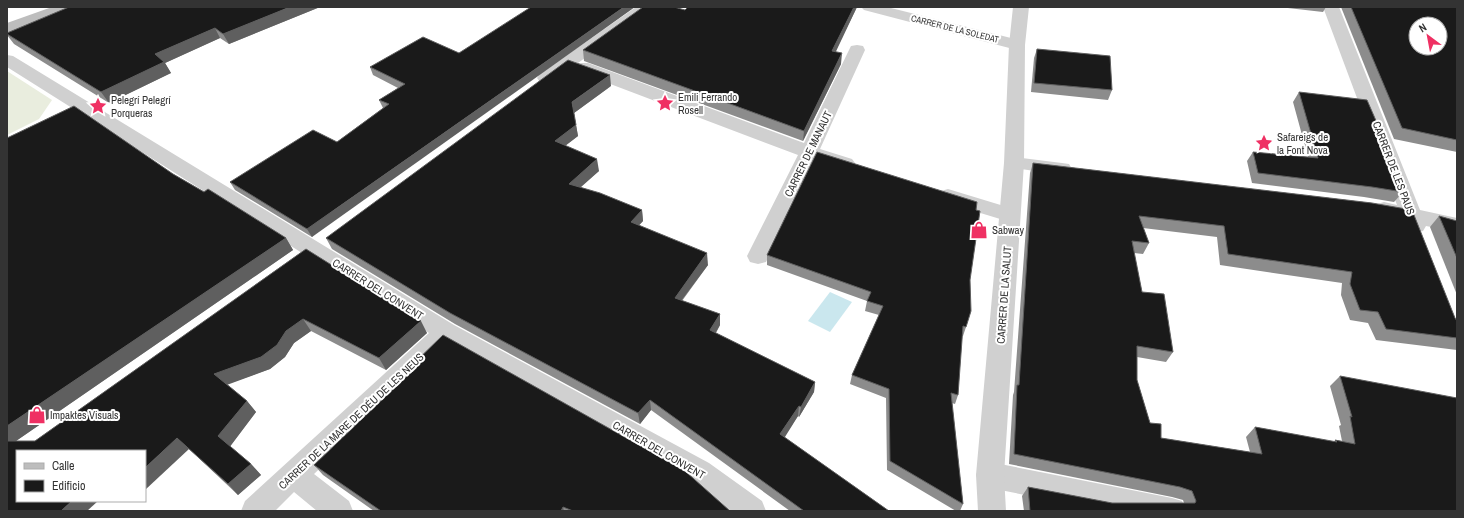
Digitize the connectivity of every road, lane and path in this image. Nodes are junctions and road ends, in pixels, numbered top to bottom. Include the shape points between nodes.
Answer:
1 (66, 7) edge
2 (646, 7) edge
3 (869, 7) edge
4 (1021, 7) edge
5 (1331, 7) edge
6 (7, 30) edge
7 (1017, 45) junction
8 (857, 50) dead end
9 (7, 60) edge
10 (568, 62) junction
11 (530, 90) edge
12 (809, 152) junction
13 (1014, 163) junction
14 (861, 168) edge
15 (1084, 171) edge
16 (928, 189) edge
17 (1364, 205) edge
18 (1412, 214) junction
19 (1010, 215) junction
20 (1457, 225) edge
21 (1423, 242) edge
22 (320, 244) junction
23 (758, 256) dead end
24 (294, 263) edge
25 (446, 332) junction
26 (294, 475) junction
27 (990, 475) junction
28 (255, 511) edge
29 (339, 511) edge
30 (752, 511) edge
31 (992, 511) edge
32 (1172, 511) edge

1 - 6 main road
2 - 10 street
3 - 7 street, CARRER DE LA SOLEDAT
4 - 7 street, CARRER DE LA SALUT
5 - 18 street, CARRER DE LES PAUS
7 - 13 street, CARRER DE LA SALUT
8 - 12 street, CARRER DE MANAUT
9 - 22 street, CARRER DEL CONVENT
10 - 11 street
10 - 12 street
12 - 14 street
12 - 23 street, CARRER DE MANAUT
13 - 15 street
13 - 19 street, CARRER DE LA SALUT
16 - 19 street
17 - 18 street
18 - 20 street
18 - 21 street, CARRER DE LES PAUS
19 - 27 street, CARRER DE LA SALUT
22 - 24 street
22 - 25 street, CARRER DEL CONVENT
25 - 26 street, CARRER DE LA MARE DE DÉU DE LES NEUS
25 - 30 street, CARRER DEL CONVENT via 699,472
26 - 28 street, CARRER DE LA MARE DE DÉU DE LES NEUS
26 - 29 street
27 - 31 street, CARRER DE LA SALUT
27 - 32 street

